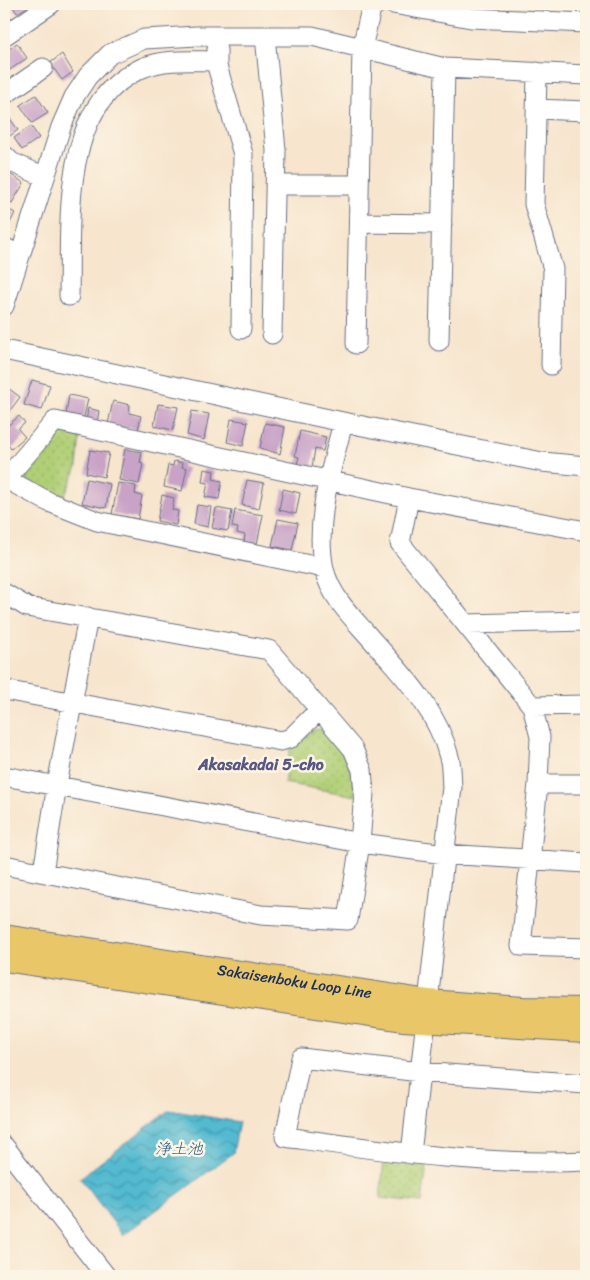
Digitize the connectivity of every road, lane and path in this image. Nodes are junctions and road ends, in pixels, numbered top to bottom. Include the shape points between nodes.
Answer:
1 (51, 4) edge
2 (377, 4) edge
3 (393, 4) edge
4 (586, 22) edge
5 (4, 36) edge
6 (217, 36) junction
7 (265, 36) junction
8 (362, 48) junction
9 (217, 61) junction
10 (43, 68) dead end
11 (445, 68) junction
12 (537, 72) junction
13 (586, 75) edge
14 (4, 95) edge
15 (536, 109) junction
16 (586, 111) edge
17 (4, 155) edge
18 (45, 177) junction
19 (275, 185) junction
20 (360, 185) junction
21 (359, 223) junction
22 (442, 224) junction
23 (12, 251) edge
24 (69, 296) dead end
25 (4, 306) edge
26 (241, 329) dead end
27 (272, 334) dead end
28 (439, 341) dead end
29 (356, 344) dead end
30 (4, 350) edge
31 (551, 365) dead end
32 (343, 422) junction
33 (586, 466) edge
34 (5, 480) edge
35 (329, 480) junction
36 (409, 498) junction
37 (586, 531) edge
38 (324, 568) junction
39 (4, 593) edge
40 (88, 617) junction
41 (586, 622) edge
42 (467, 624) junction
43 (4, 690) edge
44 (72, 701) junction
45 (586, 704) edge
46 (532, 706) junction
47 (319, 710) junction
48 (4, 776) edge
49 (538, 784) junction
50 (586, 784) edge
51 (57, 785) junction
52 (360, 842) junction
53 (445, 854) junction
54 (530, 860) junction
55 (586, 863) edge
56 (4, 865) edge
57 (43, 872) junction
58 (4, 937) edge
59 (586, 948) edge
60 (4, 959) edge
61 (586, 1010) edge
62 (428, 1011) junction
63 (586, 1030) edge
64 (420, 1072) junction
65 (586, 1084) edge
66 (4, 1146) edge
67 (411, 1154) junction
68 (586, 1161) edge
69 (106, 1276) edge

1 - 5 street
2 - 8 street via 371,9
3 - 4 street via 471,18
6 - 7 street
6 - 9 street
6 - 18 street via 144,39 110,54 88,76 74,97
7 - 8 street via 312,36
7 - 19 street via 276,150
8 - 11 street
8 - 20 street
9 - 24 street via 173,61 142,68 112,87 94,112 79,146 73,181
9 - 26 street via 243,154
10 - 14 street
11 - 12 street
11 - 22 street
12 - 13 street
12 - 15 street
15 - 16 street
15 - 31 street via 534,204 553,269
17 - 18 street via 11,162
18 - 23 street
19 - 20 street
19 - 27 street
20 - 21 street
21 - 22 street
21 - 29 street
22 - 28 street
23 - 25 street
30 - 32 street
32 - 33 street via 542,462
32 - 35 street
34 - 35 street via 54,421
34 - 38 street via 48,502 97,521
35 - 36 street
35 - 38 street via 320,538
36 - 37 street
36 - 42 street via 400,544
38 - 53 street via 328,584 341,605 411,685 436,722 449,757 452,787
39 - 40 street via 27,607
40 - 44 street
40 - 47 street via 269,650
41 - 42 street
42 - 46 street
43 - 44 street
44 - 47 street via 281,741 291,738
44 - 51 street
45 - 46 street
46 - 49 street via 540,737
47 - 52 street via 353,749 362,770 364,793
48 - 51 street
49 - 50 street
49 - 54 street
51 - 52 street
51 - 57 street
52 - 53 street
52 - 57 street via 348,920 262,915
53 - 54 street
53 - 62 street
54 - 55 street
54 - 59 street via 521,946
56 - 57 street
58 - 62 main road, Sakaisenboku Loop Line
60 - 62 main road, Sakaisenboku Loop Line via 394,1018
61 - 62 main road, Sakaisenboku Loop Line
62 - 63 main road, Sakaisenboku Loop Line
62 - 64 street
64 - 65 street
64 - 67 street
64 - 67 street via 301,1058 285,1137
66 - 69 street
67 - 68 street via 501,1162

